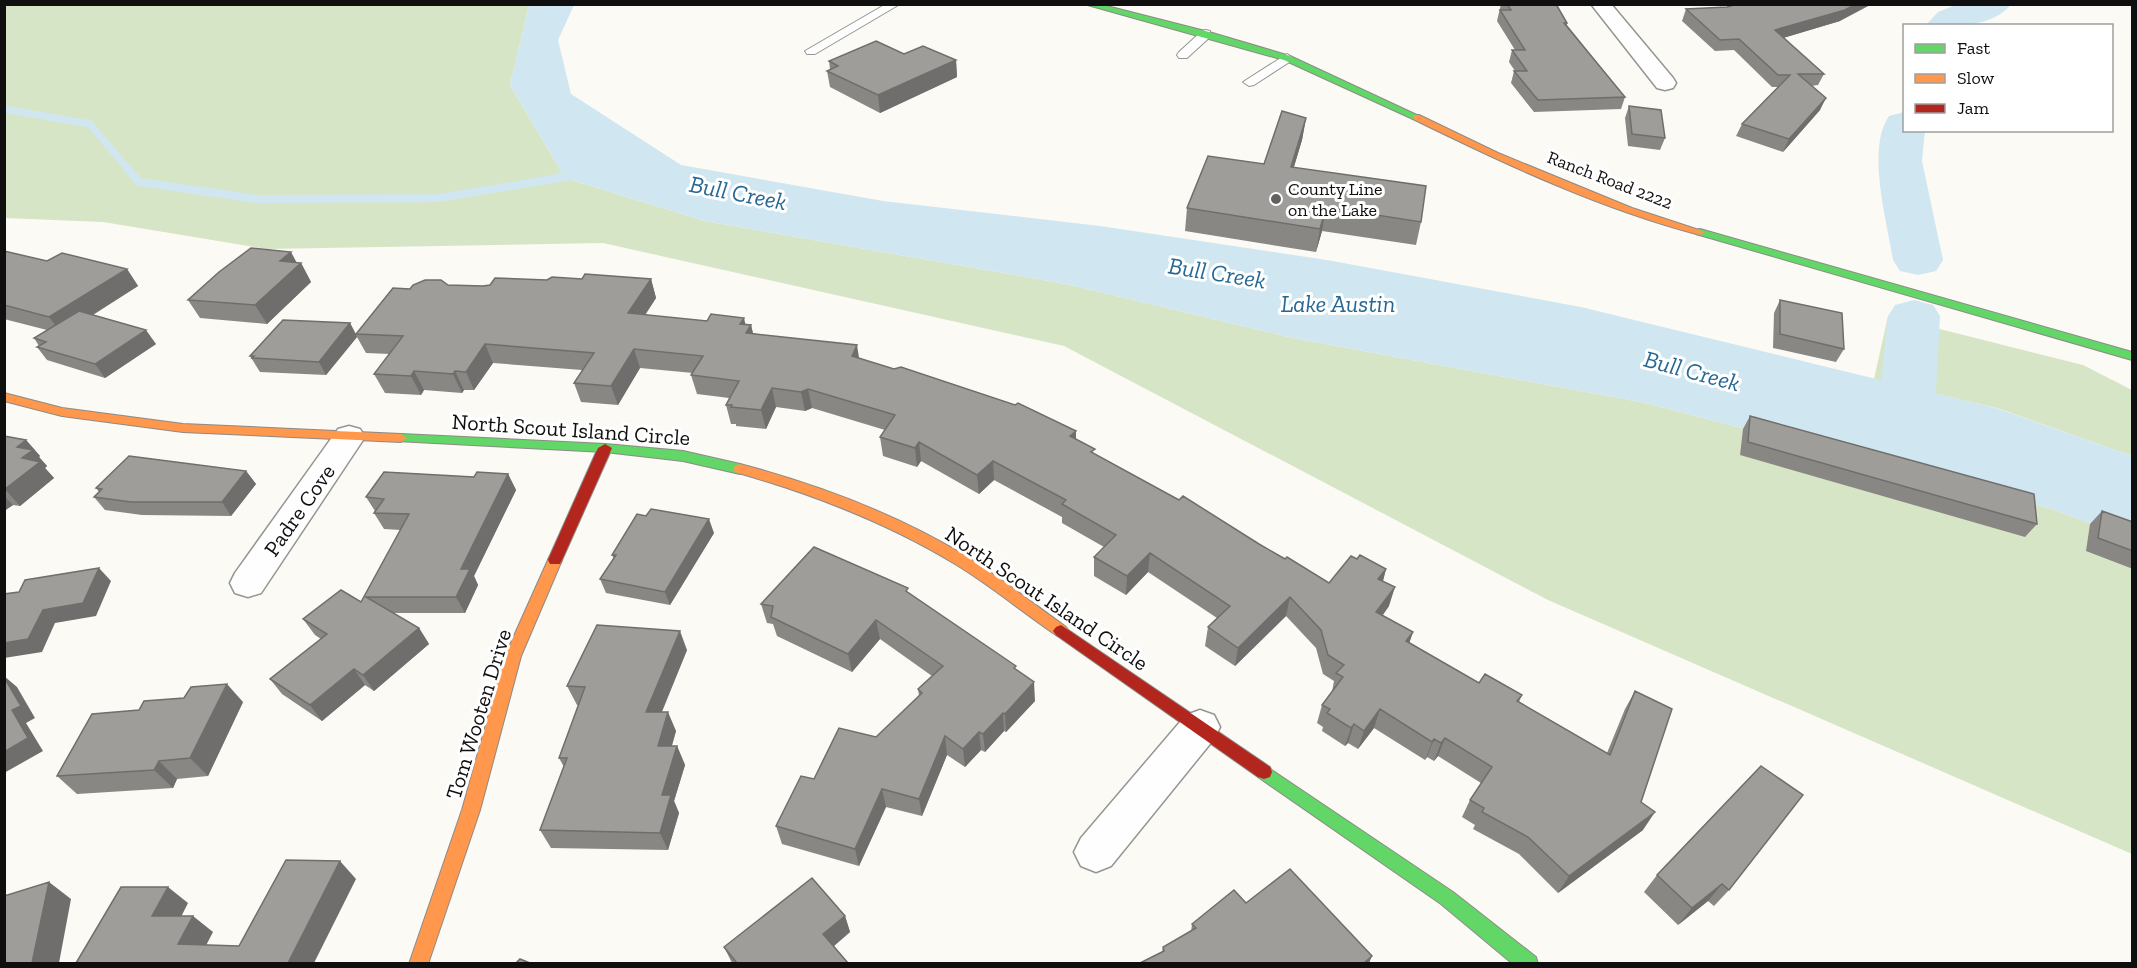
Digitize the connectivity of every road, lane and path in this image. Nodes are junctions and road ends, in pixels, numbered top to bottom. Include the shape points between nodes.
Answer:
1 (895, 4) edge
2 (1088, 4) edge
3 (1600, 4) edge
4 (1206, 34) junction
5 (811, 51) dead end
6 (1183, 55) dead end
7 (1287, 58) junction
8 (1249, 82) dead end
9 (1665, 83) dead end
10 (2133, 356) edge
11 (4, 397) edge
12 (349, 437) junction
13 (605, 448) junction
14 (248, 583) dead end
15 (1200, 727) junction
16 (1096, 852) dead end
17 (418, 963) edge
18 (1529, 963) edge

1 - 5 lane
2 - 4 street, Ranch Road 2222
3 - 9 street
4 - 6 lane
4 - 7 street, Ranch Road 2222
7 - 8 lane
7 - 10 street, Ranch Road 2222 via 1495,155 1628,210
11 - 12 street, North Scout Island Circle via 62,412 183,428
12 - 13 street, North Scout Island Circle
12 - 14 street, Padre Cove
13 - 15 street, North Scout Island Circle via 683,456 763,474 869,514 949,554
13 - 17 street, Tom Wooten Drive via 513,656 471,810
15 - 16 street
15 - 18 street, North Scout Island Circle via 1448,898

